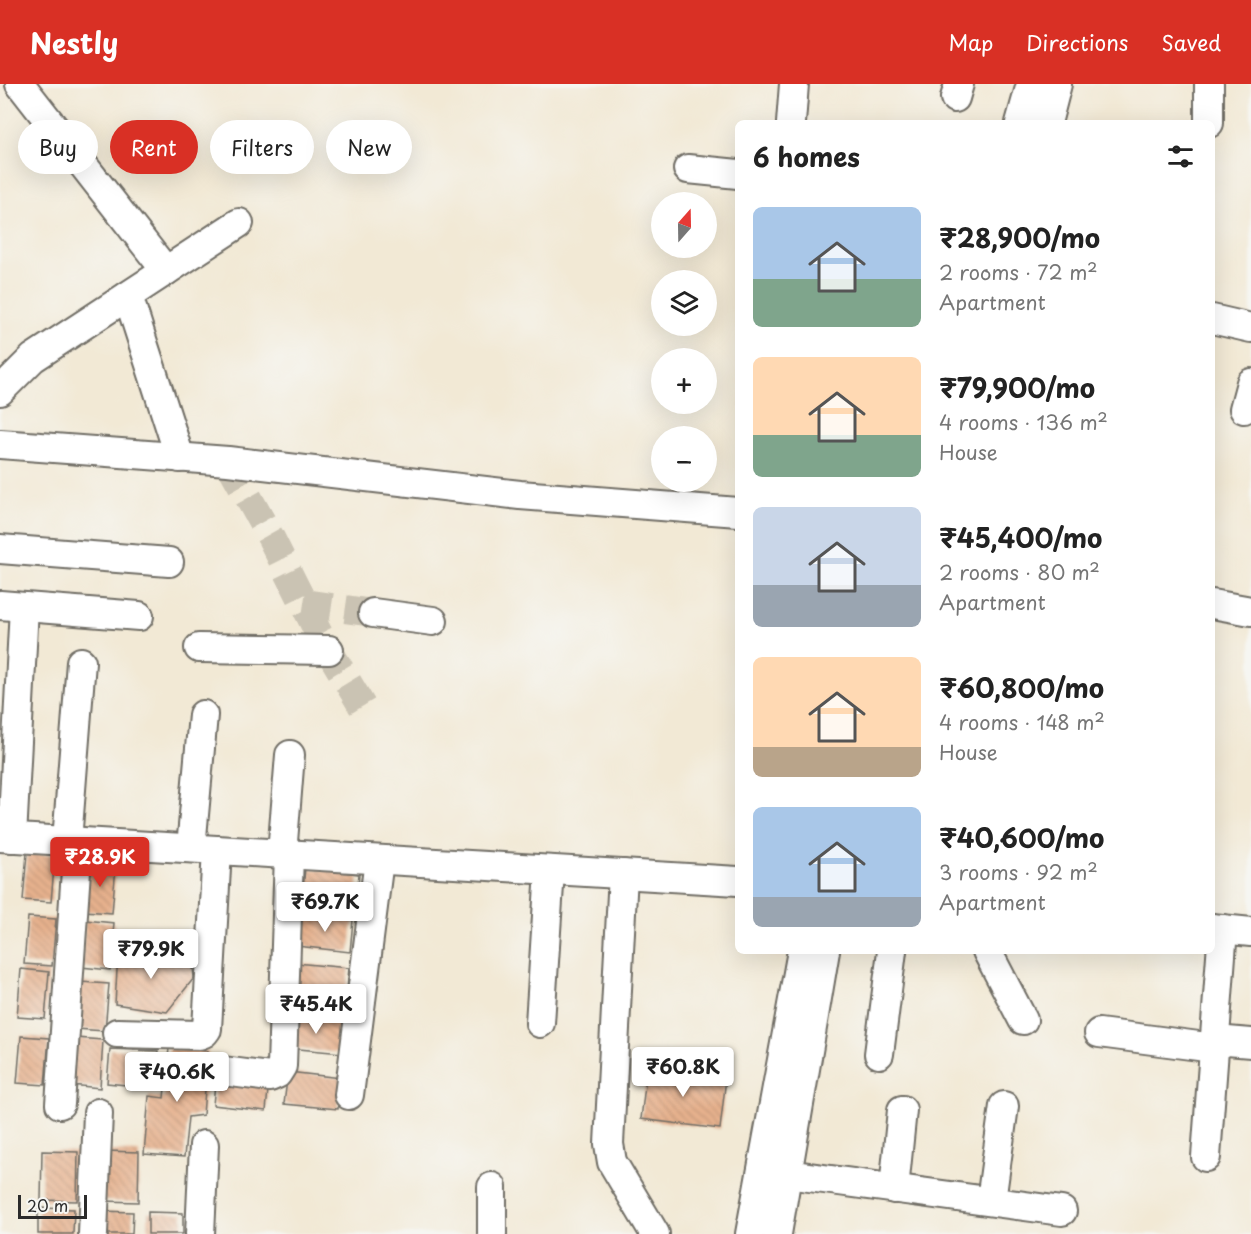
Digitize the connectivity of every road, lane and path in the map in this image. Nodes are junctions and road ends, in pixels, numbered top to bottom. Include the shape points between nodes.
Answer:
1 (5, 84) edge
2 (21, 84) edge
3 (794, 84) edge
4 (1031, 84) edge
5 (1057, 84) edge
6 (1209, 84) edge
7 (0, 89) edge
8 (791, 120) edge
9 (1021, 120) edge
10 (1048, 120) edge
11 (1209, 120) edge
12 (688, 169) dead end
13 (735, 174) edge
14 (239, 223) dead end
15 (166, 271) junction
16 (128, 296) junction
17 (1215, 320) edge
18 (1251, 328) edge
19 (0, 392) edge
20 (0, 444) edge
21 (180, 458) junction
22 (735, 512) edge
23 (0, 549) edge
24 (169, 562) dead end
25 (1215, 605) edge
26 (12, 606) edge
27 (1251, 611) edge
28 (374, 613) tunnel mouth
29 (139, 616) dead end
30 (433, 621) dead end
31 (199, 648) dead end
32 (329, 651) dead end
33 (81, 662) dead end
34 (203, 715) dead end
35 (290, 755) dead end
36 (6, 837) edge
37 (73, 841) junction
38 (204, 849) junction
39 (285, 854) junction
40 (379, 860) junction
41 (550, 870) junction
42 (623, 874) junction
43 (735, 881) edge
44 (1217, 928) edge
45 (1251, 932) edge
46 (801, 954) edge
47 (824, 954) edge
48 (892, 954) edge
49 (989, 954) edge
50 (1023, 1020) dead end
51 (540, 1023) dead end
52 (117, 1033) dead end
53 (1100, 1033) dead end
54 (1251, 1043) edge
55 (1215, 1044) junction
56 (879, 1054) dead end
57 (223, 1071) dead end
58 (349, 1095) dead end
59 (60, 1104) dead end
60 (1004, 1106) dead end
61 (902, 1110) dead end
62 (98, 1113) dead end
63 (204, 1145) dead end
64 (1206, 1156) dead end
65 (787, 1174) junction
66 (492, 1187) dead end
67 (894, 1189) junction
68 (991, 1201) junction
69 (1062, 1211) dead end
70 (93, 1234) edge
71 (200, 1234) edge
72 (492, 1234) edge
73 (655, 1234) edge
74 (750, 1234) edge
75 (777, 1234) edge

1 - 7 street
2 - 15 street
3 - 8 street
4 - 9 street
5 - 10 street
6 - 11 street
12 - 13 street
14 - 15 street
15 - 16 street
16 - 19 street via 33,358
16 - 21 street
17 - 18 street
20 - 21 street
21 - 22 street via 520,495
23 - 24 street
25 - 27 street
26 - 29 street
26 - 36 street
28 - 30 street
31 - 32 street
33 - 37 street
34 - 38 street
35 - 39 street
36 - 37 street
37 - 38 street
37 - 59 street
38 - 39 street
38 - 52 street via 207,1029 199,1035
39 - 40 street
39 - 57 street via 282,1066 270,1077
40 - 41 street
40 - 58 street
41 - 42 street
41 - 51 street
42 - 43 street
42 - 73 street via 609,1144 612,1162
44 - 45 street
44 - 55 street
46 - 74 street
47 - 65 street
48 - 56 street
49 - 50 street
53 - 55 street
54 - 55 street
55 - 64 street
60 - 68 street
61 - 67 street
62 - 70 street
63 - 71 street
65 - 67 street
65 - 75 street
66 - 72 street
67 - 68 street
68 - 69 street

